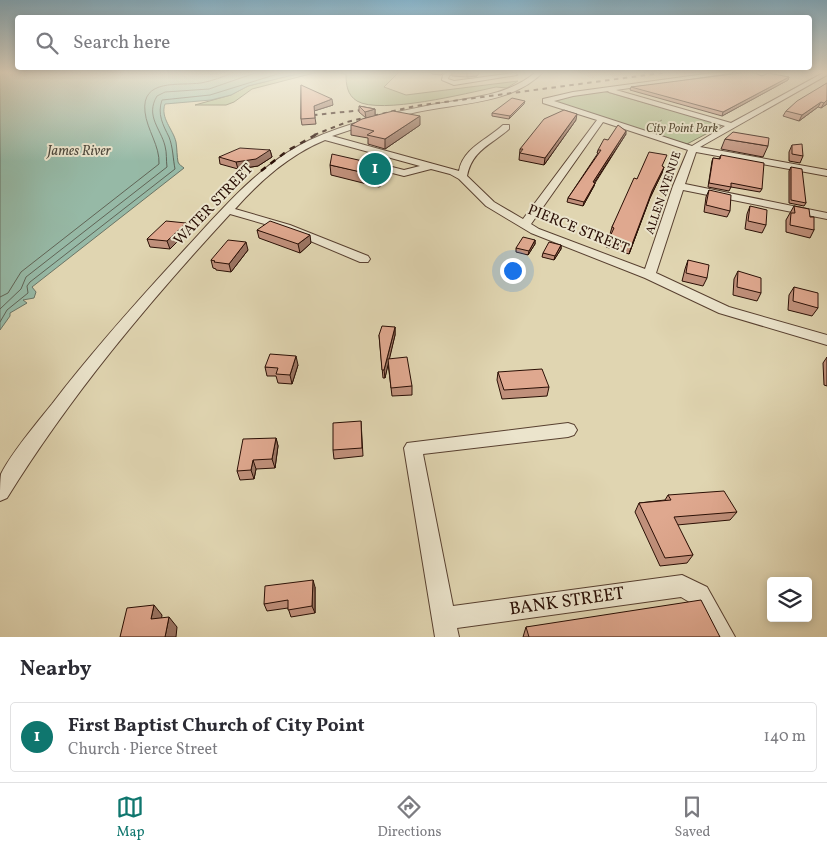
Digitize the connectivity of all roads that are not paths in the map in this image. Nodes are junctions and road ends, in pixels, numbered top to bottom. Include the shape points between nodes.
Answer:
1 (465, 102) edge
2 (546, 102) edge
3 (650, 102) edge
4 (776, 102) edge
5 (601, 120) junction
6 (733, 126) junction
7 (506, 127) dead end
8 (325, 137) junction
9 (693, 149) junction
10 (366, 164) edge
11 (432, 165) junction
12 (827, 174) edge
13 (462, 178) junction
14 (678, 186) junction
15 (228, 210) junction
16 (827, 216) edge
17 (524, 225) junction
18 (364, 259) dead end
19 (649, 275) junction
20 (827, 340) edge
21 (568, 430) dead end
22 (0, 492) edge
23 (445, 628) edge
24 (724, 637) edge

1 - 8 street, WATER STREET via 365,123
2 - 5 street
3 - 6 street
4 - 6 street, ALLEN AVENUE
5 - 9 street
5 - 17 street
6 - 9 street, ALLEN AVENUE
7 - 13 street via 469,156
8 - 11 street, PIERCE STREET
8 - 15 street, WATER STREET via 281,160
9 - 12 street
9 - 14 street, ALLEN AVENUE
10 - 11 street via 404,173
11 - 13 street, PIERCE STREET
13 - 17 street, PIERCE STREET via 490,204
14 - 16 street
14 - 19 street, ALLEN AVENUE
15 - 18 street via 286,227
15 - 22 street, WATER STREET via 159,285 54,411
17 - 19 street, PIERCE STREET
19 - 20 street, PIERCE STREET via 724,310
21 - 23 street via 413,448
23 - 24 street, BANK STREET via 682,586 698,594

